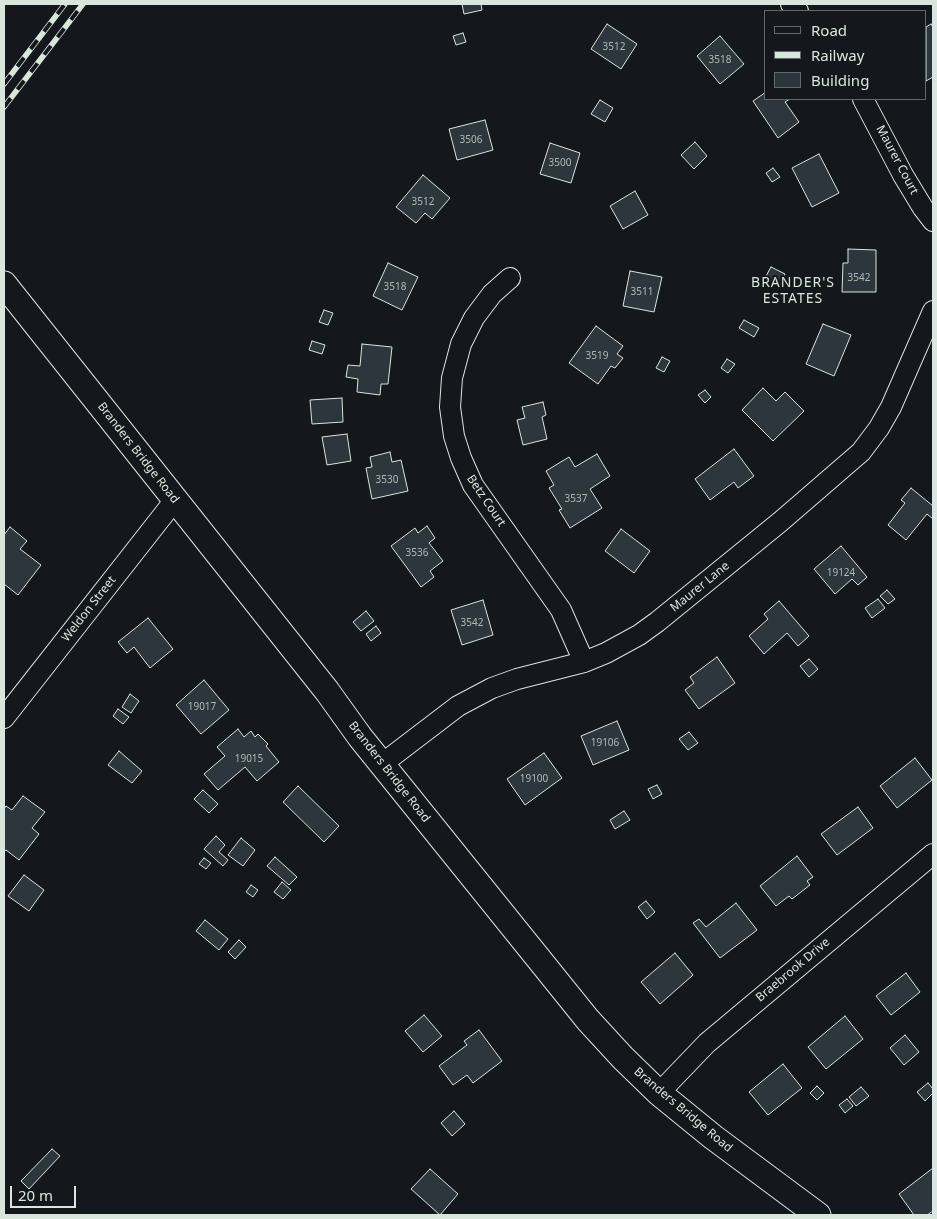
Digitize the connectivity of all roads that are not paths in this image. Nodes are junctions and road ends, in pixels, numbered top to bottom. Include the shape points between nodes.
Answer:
1 (864, 100) edge
2 (933, 221) edge
3 (510, 278) dead end
4 (4, 284) edge
5 (933, 311) edge
6 (175, 500) junction
7 (584, 662) junction
8 (4, 718) edge
9 (382, 764) junction
10 (933, 854) edge
11 (659, 1093) junction
12 (818, 1215) edge

1 - 2 street, Maurer Court via 903,174
3 - 7 street, Betz Court via 492,294 474,318 461,344 452,378 450,407 454,436 473,485 561,610
4 - 6 street, Branders Bridge Road
5 - 7 street, Maurer Lane via 891,407 861,452 657,622 639,635
6 - 8 street, Weldon Street
6 - 9 street, Branders Bridge Road
7 - 9 street, Maurer Lane via 492,688 458,706
9 - 11 street, Branders Bridge Road via 588,1020
10 - 11 street, Braebrook Drive via 707,1043
11 - 12 street, Branders Bridge Road

